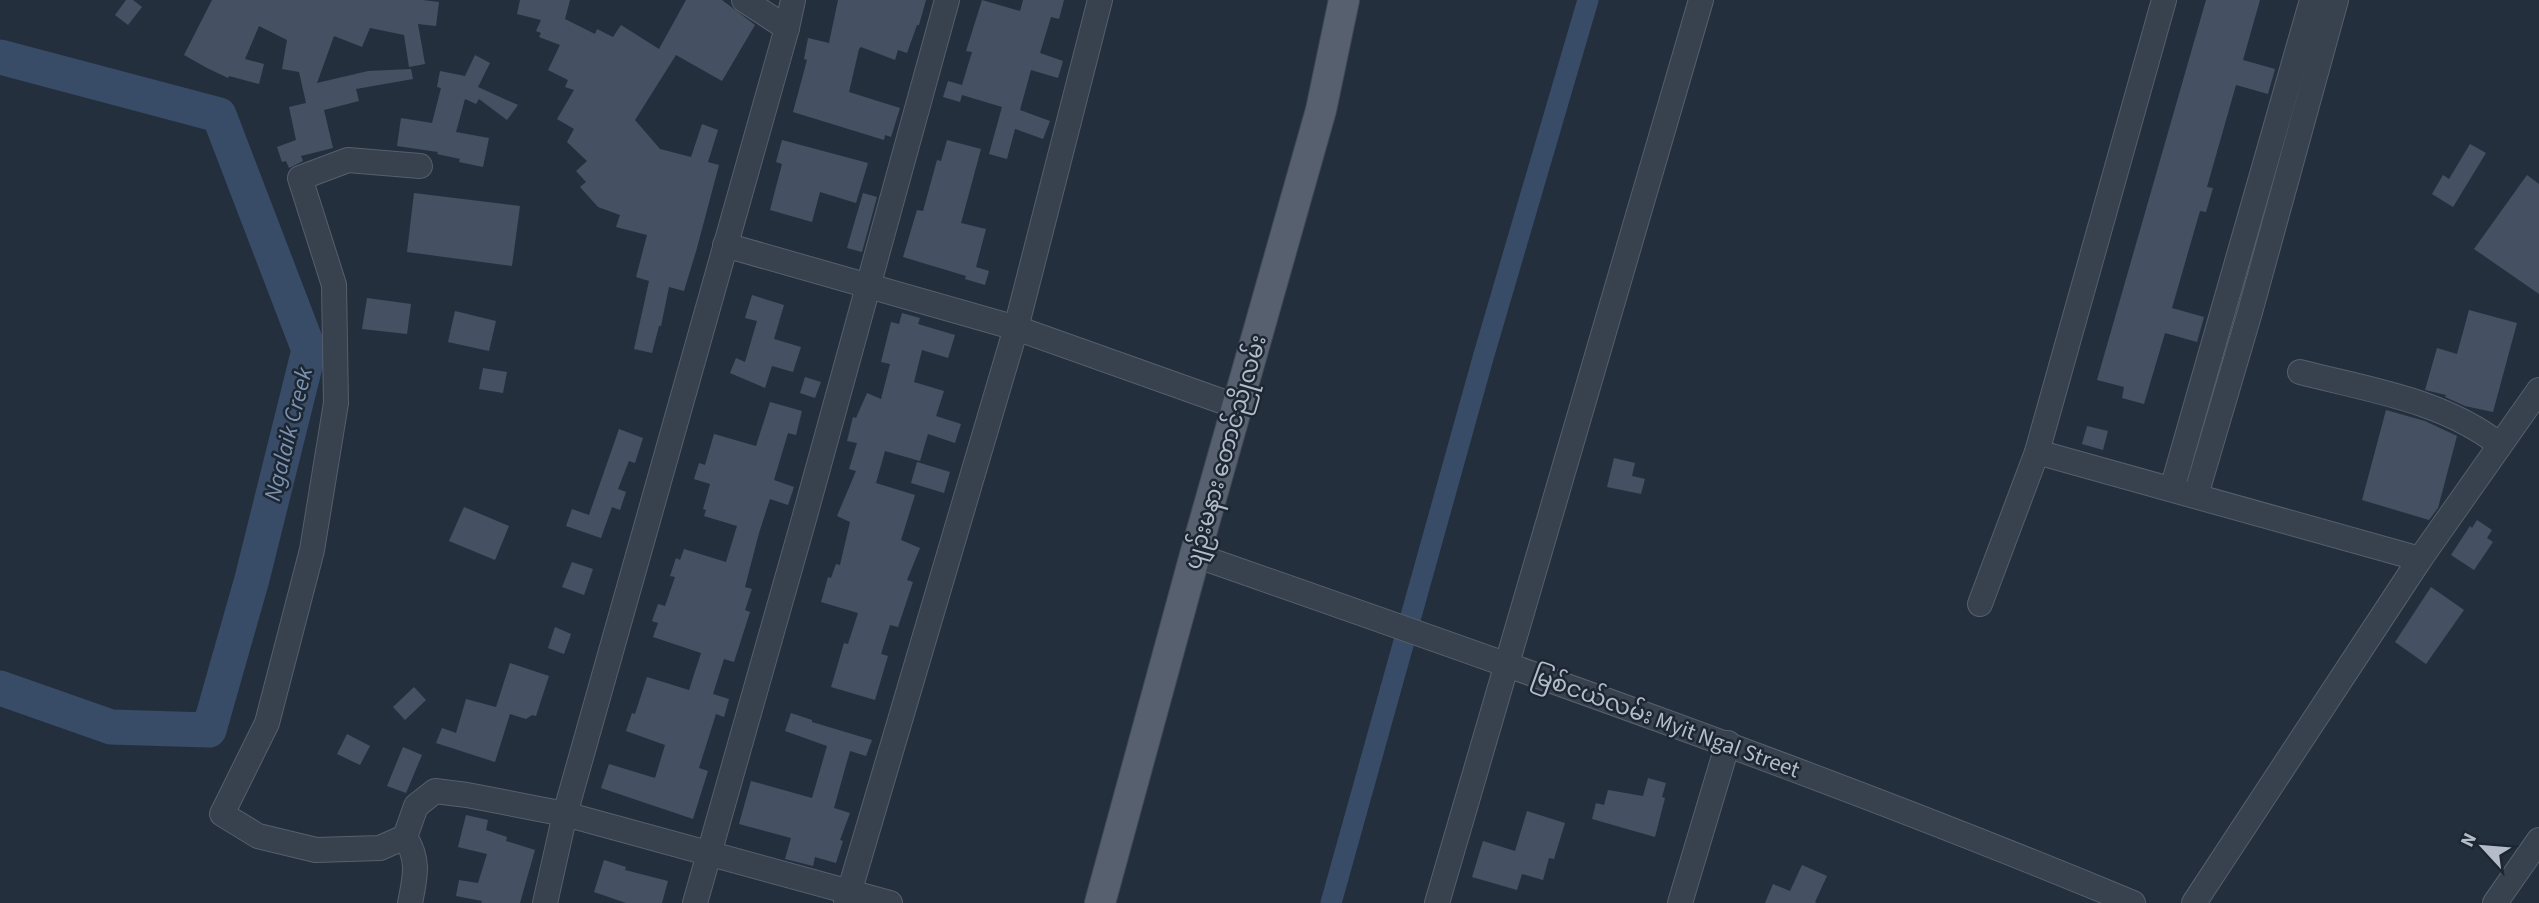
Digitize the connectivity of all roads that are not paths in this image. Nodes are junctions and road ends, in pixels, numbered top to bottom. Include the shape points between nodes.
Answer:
1 (744, 0) edge
2 (793, 0) edge
3 (947, 0) edge
4 (1100, 0) edge
5 (1344, 0) edge
6 (1701, 0) edge
7 (2164, 0) edge
8 (2312, 0) edge
9 (2336, 0) edge
10 (787, 27) junction
11 (2307, 57) junction
12 (2292, 117) junction
13 (420, 166) dead end
14 (725, 245) junction
15 (869, 284) junction
16 (2225, 305) junction
17 (2250, 312) junction
18 (1016, 328) junction
19 (2206, 371) junction
20 (2300, 372) dead end
21 (2231, 375) junction
22 (2539, 390) edge
23 (1238, 407) junction
24 (2500, 445) junction
25 (2037, 452) junction
26 (2184, 492) junction
27 (1195, 555) junction
28 (2420, 559) junction
29 (1980, 604) dead end
30 (1507, 663) junction
31 (1728, 743) junction
32 (565, 814) junction
33 (405, 837) junction
34 (2539, 840) edge
35 (711, 853) junction
36 (848, 897) edge
37 (1445, 900) edge
38 (410, 903) edge
39 (545, 903) edge
40 (695, 903) edge
41 (890, 903) edge
42 (1100, 903) edge
43 (1680, 903) edge
44 (2133, 903) edge
45 (2194, 903) edge
46 (2497, 903) edge

1 - 10 street
2 - 10 street
3 - 15 street
4 - 18 street
5 - 23 main road, ပျဉ်းမနား တောင်ညိုလမ်း via 1321,110
6 - 30 street
7 - 25 street
8 - 11 street
9 - 11 street
10 - 14 street
11 - 12 street
12 - 16 street
12 - 17 street
13 - 33 street via 348,160 300,178 334,285 337,403 312,550 267,723 222,814 258,836 316,850 380,848
14 - 15 street
14 - 32 street
15 - 18 street
15 - 35 street
16 - 17 street
16 - 19 street
17 - 21 street
18 - 23 street
18 - 36 street
19 - 21 street
19 - 26 street
20 - 24 street via 2443,411
21 - 26 street
22 - 24 street
23 - 27 main road, ပျဉ်းမနား တောင်ညိုလမ်း
24 - 28 street
25 - 26 street
25 - 29 street
26 - 28 street
27 - 30 street, မြစ်ငယ်လမ်း Myit Ngal Street
27 - 42 main road, ပျဉ်းမနား တောင်ညိုလမ်း
28 - 45 street
30 - 31 street, မြစ်ငယ်လမ်း Myit Ngal Street
30 - 37 street
31 - 43 street
31 - 44 street, မြစ်ငယ်လမ်း Myit Ngal Street
32 - 33 street via 435,791 416,806
32 - 35 street
32 - 39 street
33 - 38 street via 414,850 416,874
34 - 46 street
35 - 36 street
35 - 40 street
36 - 41 street

